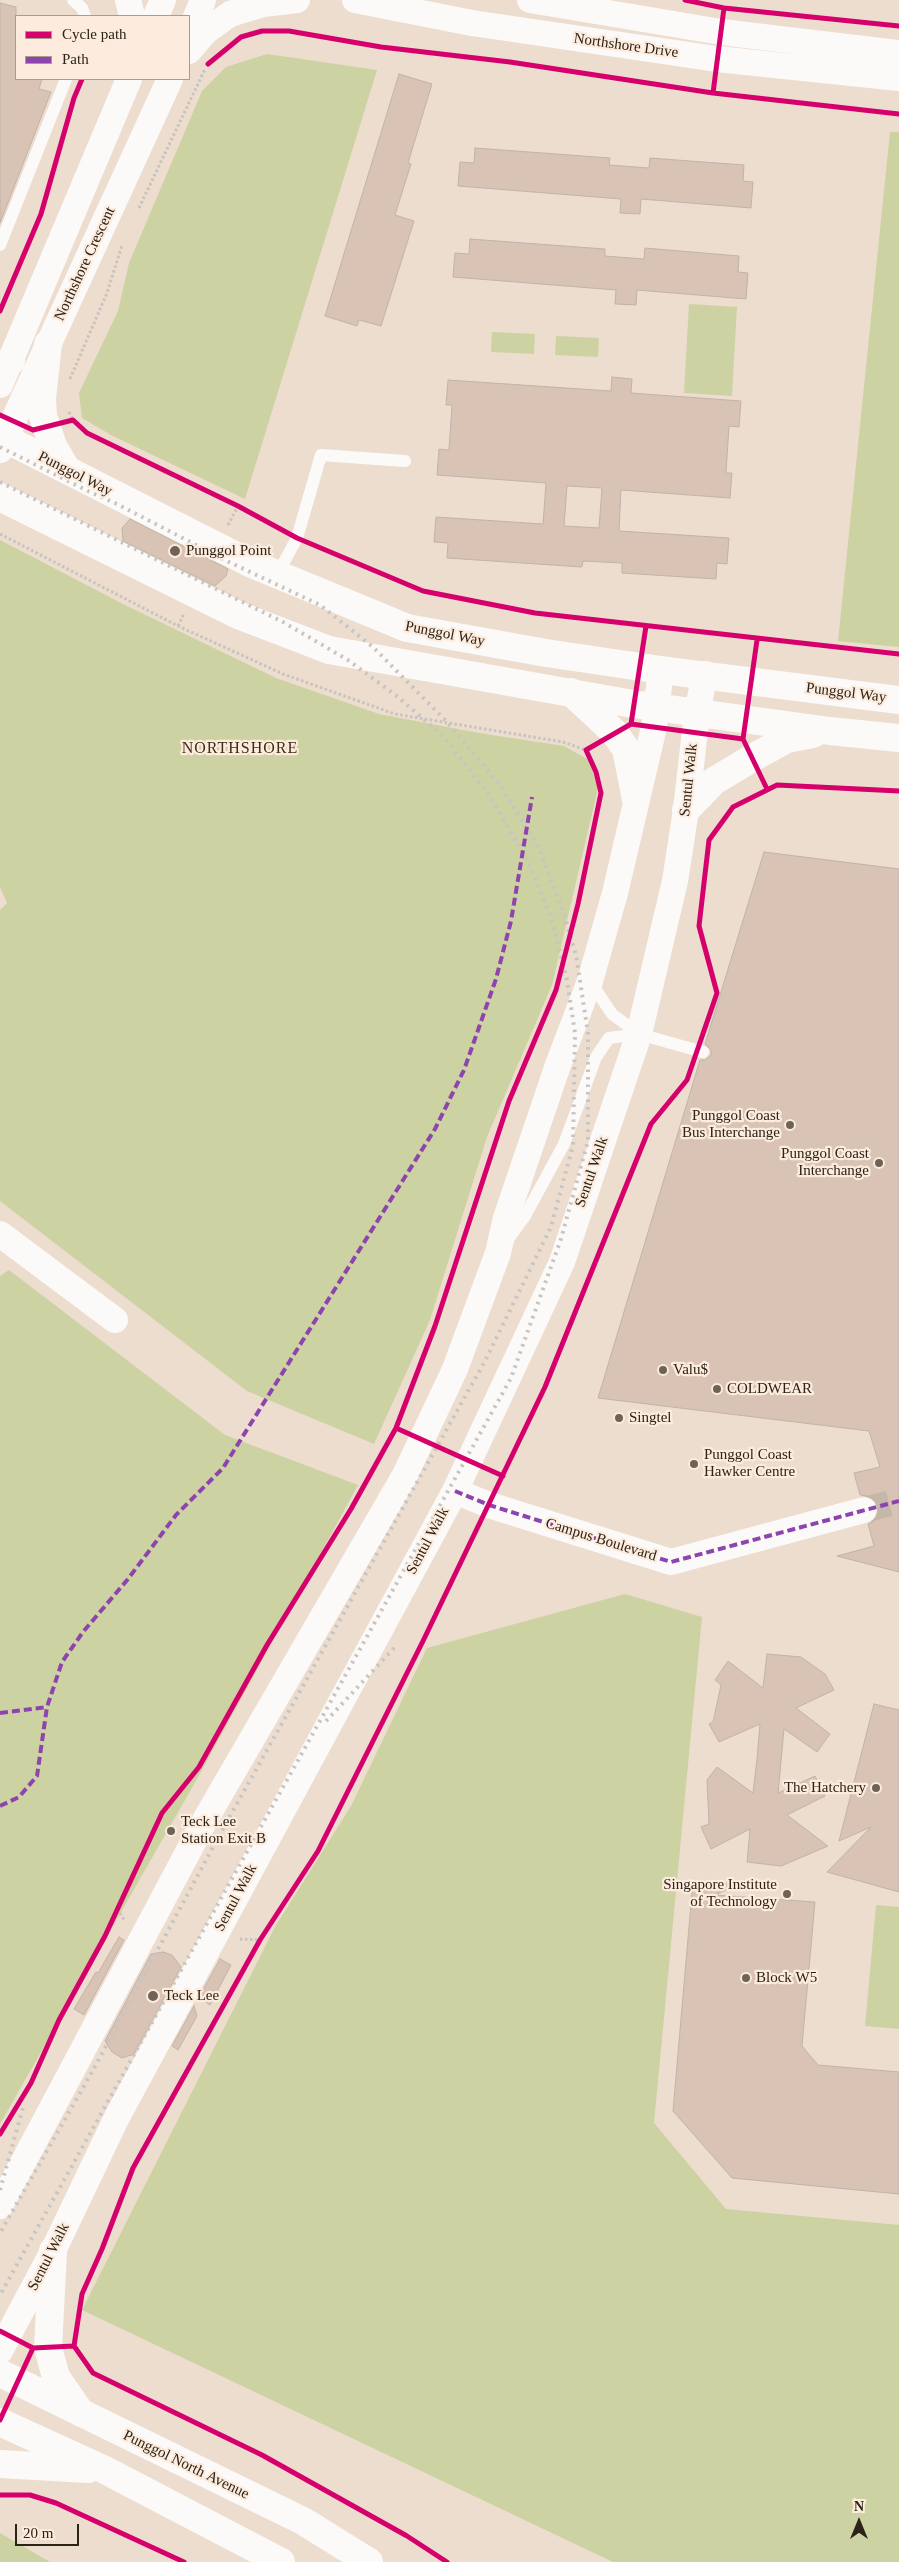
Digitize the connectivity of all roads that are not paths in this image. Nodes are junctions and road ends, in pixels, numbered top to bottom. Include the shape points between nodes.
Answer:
1 (73, 0) edge
2 (128, 0) edge
3 (163, 0) edge
4 (203, 0) edge
5 (297, 0) edge
6 (355, 0) edge
7 (530, 0) edge
8 (85, 15) edge
9 (132, 15) edge
10 (156, 15) edge
11 (190, 32) edge
12 (899, 53) edge
13 (198, 58) edge
14 (899, 78) edge
15 (66, 80) edge
16 (123, 80) edge
17 (129, 80) edge
18 (170, 80) edge
19 (117, 106) junction
20 (0, 245) edge
21 (48, 344) junction
22 (4, 371) edge
23 (2, 442) edge
24 (405, 461) dead end
25 (67, 470) junction
26 (0, 497) edge
27 (277, 575) junction
28 (660, 670) junction
29 (704, 674) junction
30 (571, 692) junction
31 (899, 700) edge
32 (657, 707) junction
33 (697, 713) junction
34 (830, 731) junction
35 (899, 738) edge
36 (636, 799) junction
37 (686, 810) junction
38 (590, 981) junction
39 (639, 1034) junction
40 (703, 1052) dead end
41 (0, 1234) edge
42 (498, 1253) junction
43 (115, 1320) dead end
44 (455, 1491) junction
45 (864, 1510) tunnel mouth
46 (0, 2206) edge
47 (53, 2251) junction
48 (0, 2351) edge
49 (0, 2373) edge
50 (82, 2415) junction
51 (0, 2422) edge
52 (0, 2464) edge
53 (105, 2470) junction
54 (281, 2562) edge
55 (369, 2562) edge

1 - 8 lane
2 - 9 street
3 - 10 street
4 - 11 street
5 - 13 street via 263,4 230,14 205,32
6 - 14 street, Northshore Drive via 472,23 707,57
7 - 12 street, Northshore Drive via 721,32
15 - 20 lane
16 - 19 street
17 - 19 street, Northshore Crescent
18 - 21 street, Northshore Crescent
19 - 22 street, Northshore Crescent
21 - 23 street, Northshore Crescent
21 - 25 main road via 43,416 53,446
23 - 25 main road, Punggol Way
24 - 27 lane via 321,455 296,538
25 - 27 main road, Punggol Way
26 - 30 main road via 238,615 288,636 330,650
27 - 28 main road, Punggol Way via 407,628
28 - 29 main road, Punggol Way
28 - 32 street
29 - 31 main road, Punggol Way
29 - 33 street, Sentul Walk
30 - 32 main road
30 - 36 main road via 614,732 626,749
32 - 33 main road
32 - 36 street
33 - 34 main road
33 - 37 street, Sentul Walk
34 - 35 main road
34 - 37 main road via 788,739 754,757 714,781
36 - 38 street via 615,893
37 - 39 street, Sentul Walk via 675,880
38 - 39 lane via 612,1014
38 - 42 street via 558,1064 509,1209
39 - 40 lane
39 - 42 lane via 609,1038 596,1057 564,1144 525,1216
39 - 44 street, Sentul Walk via 562,1262
41 - 43 street
42 - 46 street via 455,1369 405,1475 205,1820
44 - 45 street, Campus Boulevard via 489,1505 670,1562
44 - 47 street, Sentul Walk via 117,2117
47 - 48 street, Sentul Walk
47 - 50 main road via 48,2348 56,2376
49 - 50 main road, Punggol North Avenue
50 - 55 main road, Punggol North Avenue via 303,2521
51 - 53 main road
52 - 53 main road
53 - 54 main road

